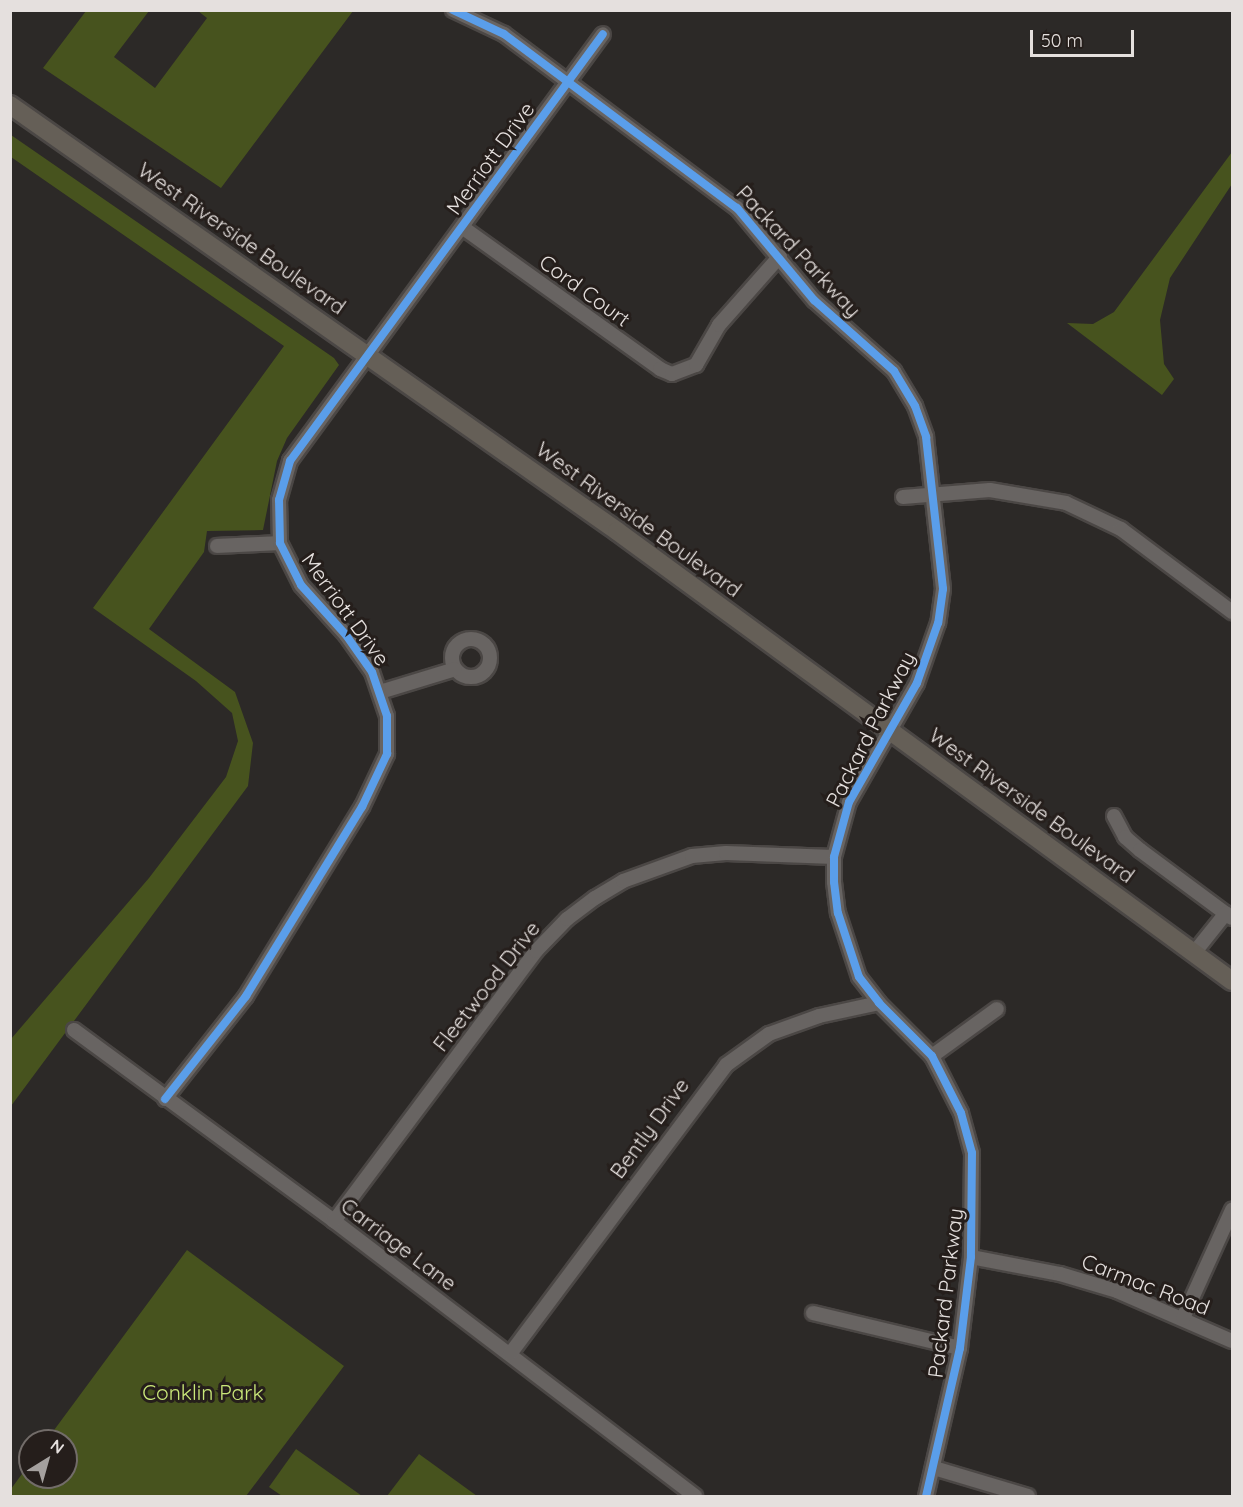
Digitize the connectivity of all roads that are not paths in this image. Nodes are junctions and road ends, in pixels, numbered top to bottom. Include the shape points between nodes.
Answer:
1 (453, 10) edge
2 (603, 34) dead end
3 (567, 82) junction
4 (10, 105) edge
5 (462, 227) junction
6 (780, 256) junction
7 (367, 352) junction
8 (934, 494) junction
9 (903, 497) dead end
10 (280, 543) junction
11 (217, 546) dead end
12 (1233, 612) edge
13 (455, 669) dead end
14 (380, 692) junction
15 (890, 729) junction
16 (1114, 816) dead end
17 (834, 857) junction
18 (1229, 915) edge
19 (1194, 953) junction
20 (1233, 981) edge
21 (879, 1003) junction
22 (997, 1009) dead end
23 (74, 1030) dead end
24 (932, 1056) junction
25 (165, 1099) junction
26 (1233, 1210) edge
27 (334, 1221) junction
28 (971, 1257) junction
29 (813, 1313) dead end
30 (1184, 1318) junction
31 (1233, 1341) edge
32 (960, 1348) junction
33 (510, 1354) junction
34 (934, 1468) junction
35 (695, 1497) edge
36 (926, 1497) edge
37 (1028, 1497) edge

1 - 3 street, Packard Parkway via 504,34
2 - 3 street, Merriott Drive
3 - 5 street, Merriott Drive
3 - 6 street, Packard Parkway via 720,193
4 - 7 main road, West Riverside Boulevard
5 - 6 street, Cord Court via 672,374 689,371 719,325
5 - 7 street, Merriott Drive
6 - 8 street, Packard Parkway via 814,300 884,360 903,386 926,437
7 - 10 street, Merriott Drive via 290,461 279,500
7 - 15 main road, West Riverside Boulevard
8 - 9 street
8 - 12 street via 990,490 1035,495 1098,515
8 - 15 street, Packard Parkway via 943,589 938,623 917,683
10 - 11 street
10 - 14 street, Merriott Drive via 300,585 360,652
13 - 14 street
14 - 25 street, Merriott Drive via 388,735 387,754 374,785 246,996
15 - 17 street, Packard Parkway via 849,802
15 - 19 main road, West Riverside Boulevard
16 - 18 street via 1125,837 1140,850
17 - 21 street, Packard Parkway via 838,913 848,950 860,977
17 - 27 street, Fleetwood Drive via 726,853 692,856 623,881 595,898 567,919 536,951
18 - 19 street
19 - 20 main road, West Riverside Boulevard
21 - 24 street, Packard Parkway
21 - 33 street, Bently Drive via 819,1016 769,1034 726,1065
22 - 24 street
23 - 25 street, Carriage Lane
24 - 28 street, Packard Parkway via 961,1113 972,1153
25 - 27 street, Carriage Lane
26 - 30 street
27 - 33 street, Carriage Lane
28 - 30 street, Carmac Road via 1060,1274 1117,1291
28 - 32 street, Packard Parkway
29 - 32 street
30 - 31 street, Carmac Road
32 - 34 street, Packard Parkway
33 - 35 street, Carriage Lane
34 - 36 street, Packard Parkway
34 - 37 street

